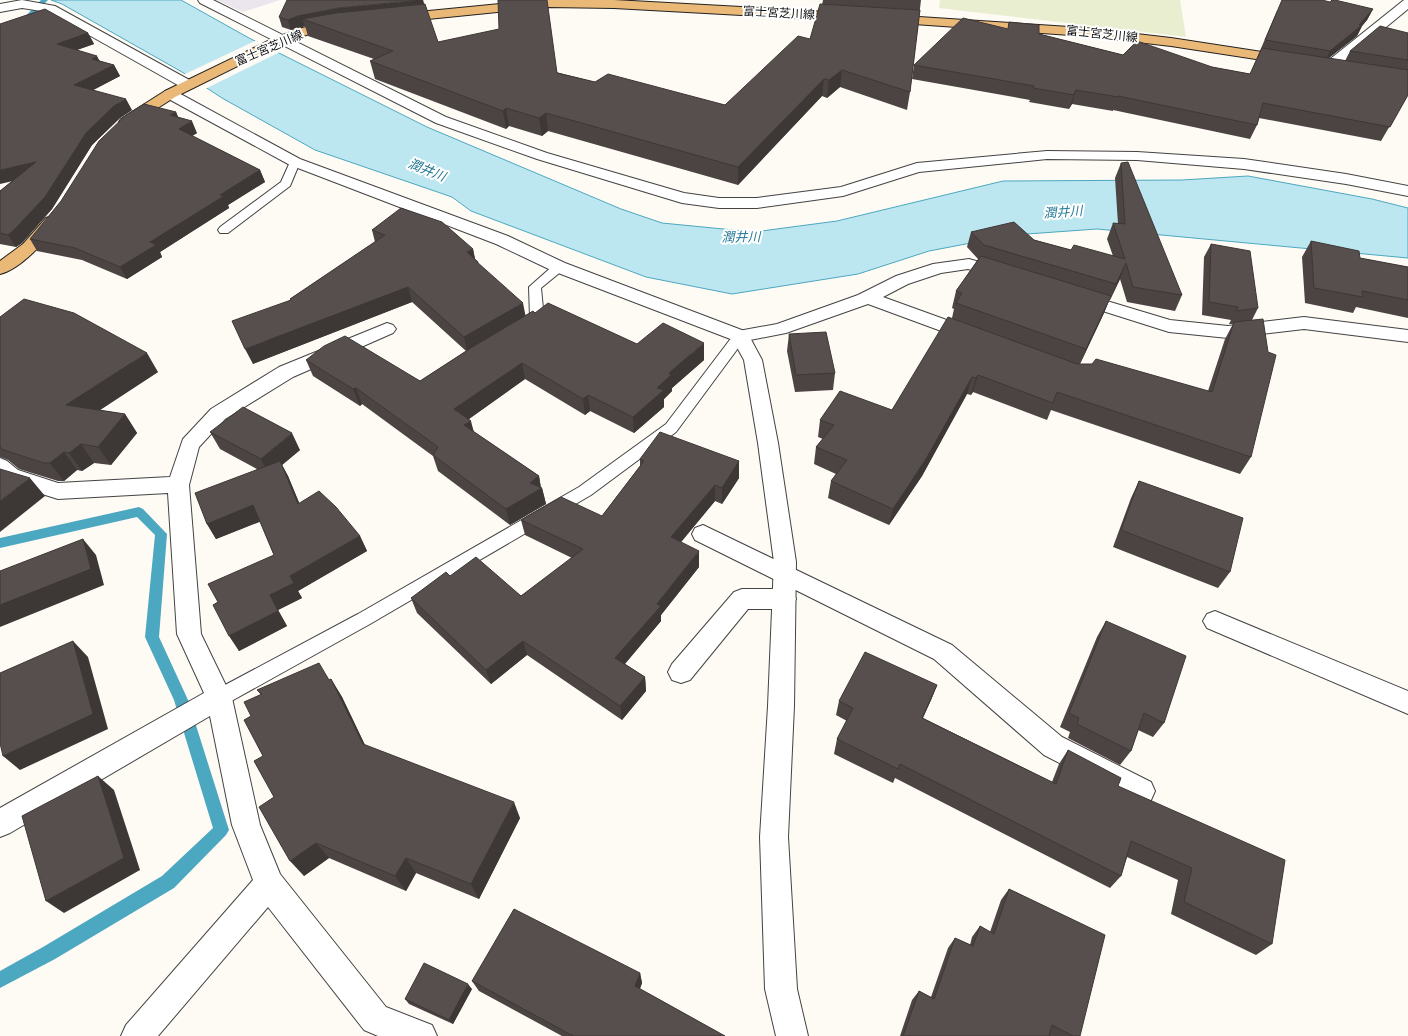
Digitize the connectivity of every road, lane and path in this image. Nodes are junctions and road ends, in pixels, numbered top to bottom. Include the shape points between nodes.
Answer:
1 (204, 0) edge
2 (549, 2) edge
3 (1408, 3) edge
4 (0, 8) edge
5 (857, 17) edge
6 (388, 19) edge
7 (881, 19) edge
8 (349, 23) edge
9 (279, 41) junction
10 (1299, 62) edge
11 (1314, 64) edge
12 (1329, 67) junction
13 (1345, 69) edge
14 (191, 83) junction
15 (170, 94) junction
16 (115, 133) edge
17 (295, 162) junction
18 (1408, 191) edge
19 (59, 212) edge
20 (224, 230) dead end
21 (559, 267) junction
22 (0, 269) edge
23 (1020, 279) edge
24 (1064, 293) edge
25 (866, 297) junction
26 (386, 329) dead end
27 (516, 331) edge
28 (740, 336) junction
29 (1408, 336) edge
30 (983, 340) edge
31 (0, 466) edge
32 (178, 485) junction
33 (703, 534) dead end
34 (784, 587) junction
35 (1215, 621) dead end
36 (681, 672) dead end
37 (213, 701) junction
38 (1408, 703) edge
39 (1141, 791) dead end
40 (0, 822) edge
41 (269, 884) junction
42 (137, 1036) edge
43 (421, 1036) edge
44 (792, 1036) edge

1 - 9 street
2 - 5 main road, 富士宮芝川線
2 - 6 main road, 富士宮芝川線
3 - 12 street
4 - 14 street via 22,4 51,9
7 - 10 main road, 富士宮芝川線 via 1085,32
8 - 9 main road, 富士宮芝川線
9 - 14 main road, 富士宮芝川線
9 - 18 street via 441,120 542,156 682,198 719,203 757,203 843,191 917,168 1047,155 1137,156 1244,164 1346,178
11 - 12 main road
12 - 13 main road
14 - 15 main road, 富士宮芝川線
15 - 16 main road, 富士宮芝川線 via 126,122
15 - 17 street
17 - 20 lane via 286,184
17 - 21 street via 502,240
19 - 22 main road via 29,248
21 - 27 lane via 535,287 537,319
21 - 28 street
23 - 25 street via 969,264 939,268 902,280
24 - 29 street via 1169,326 1228,332 1304,323
25 - 28 street via 780,329
25 - 30 street
26 - 32 street via 286,372 218,414 190,444
28 - 34 street via 753,360 768,443 783,547
28 - 37 lane via 671,428 585,490 364,619
31 - 32 street via 11,476 58,491
32 - 37 street via 189,634
33 - 34 street
34 - 36 street via 742,599
34 - 39 street via 943,652 1053,746
34 - 44 street via 774,837 781,989
35 - 38 street
37 - 40 street
37 - 41 street via 246,825
41 - 42 street
41 - 43 street via 375,1020

